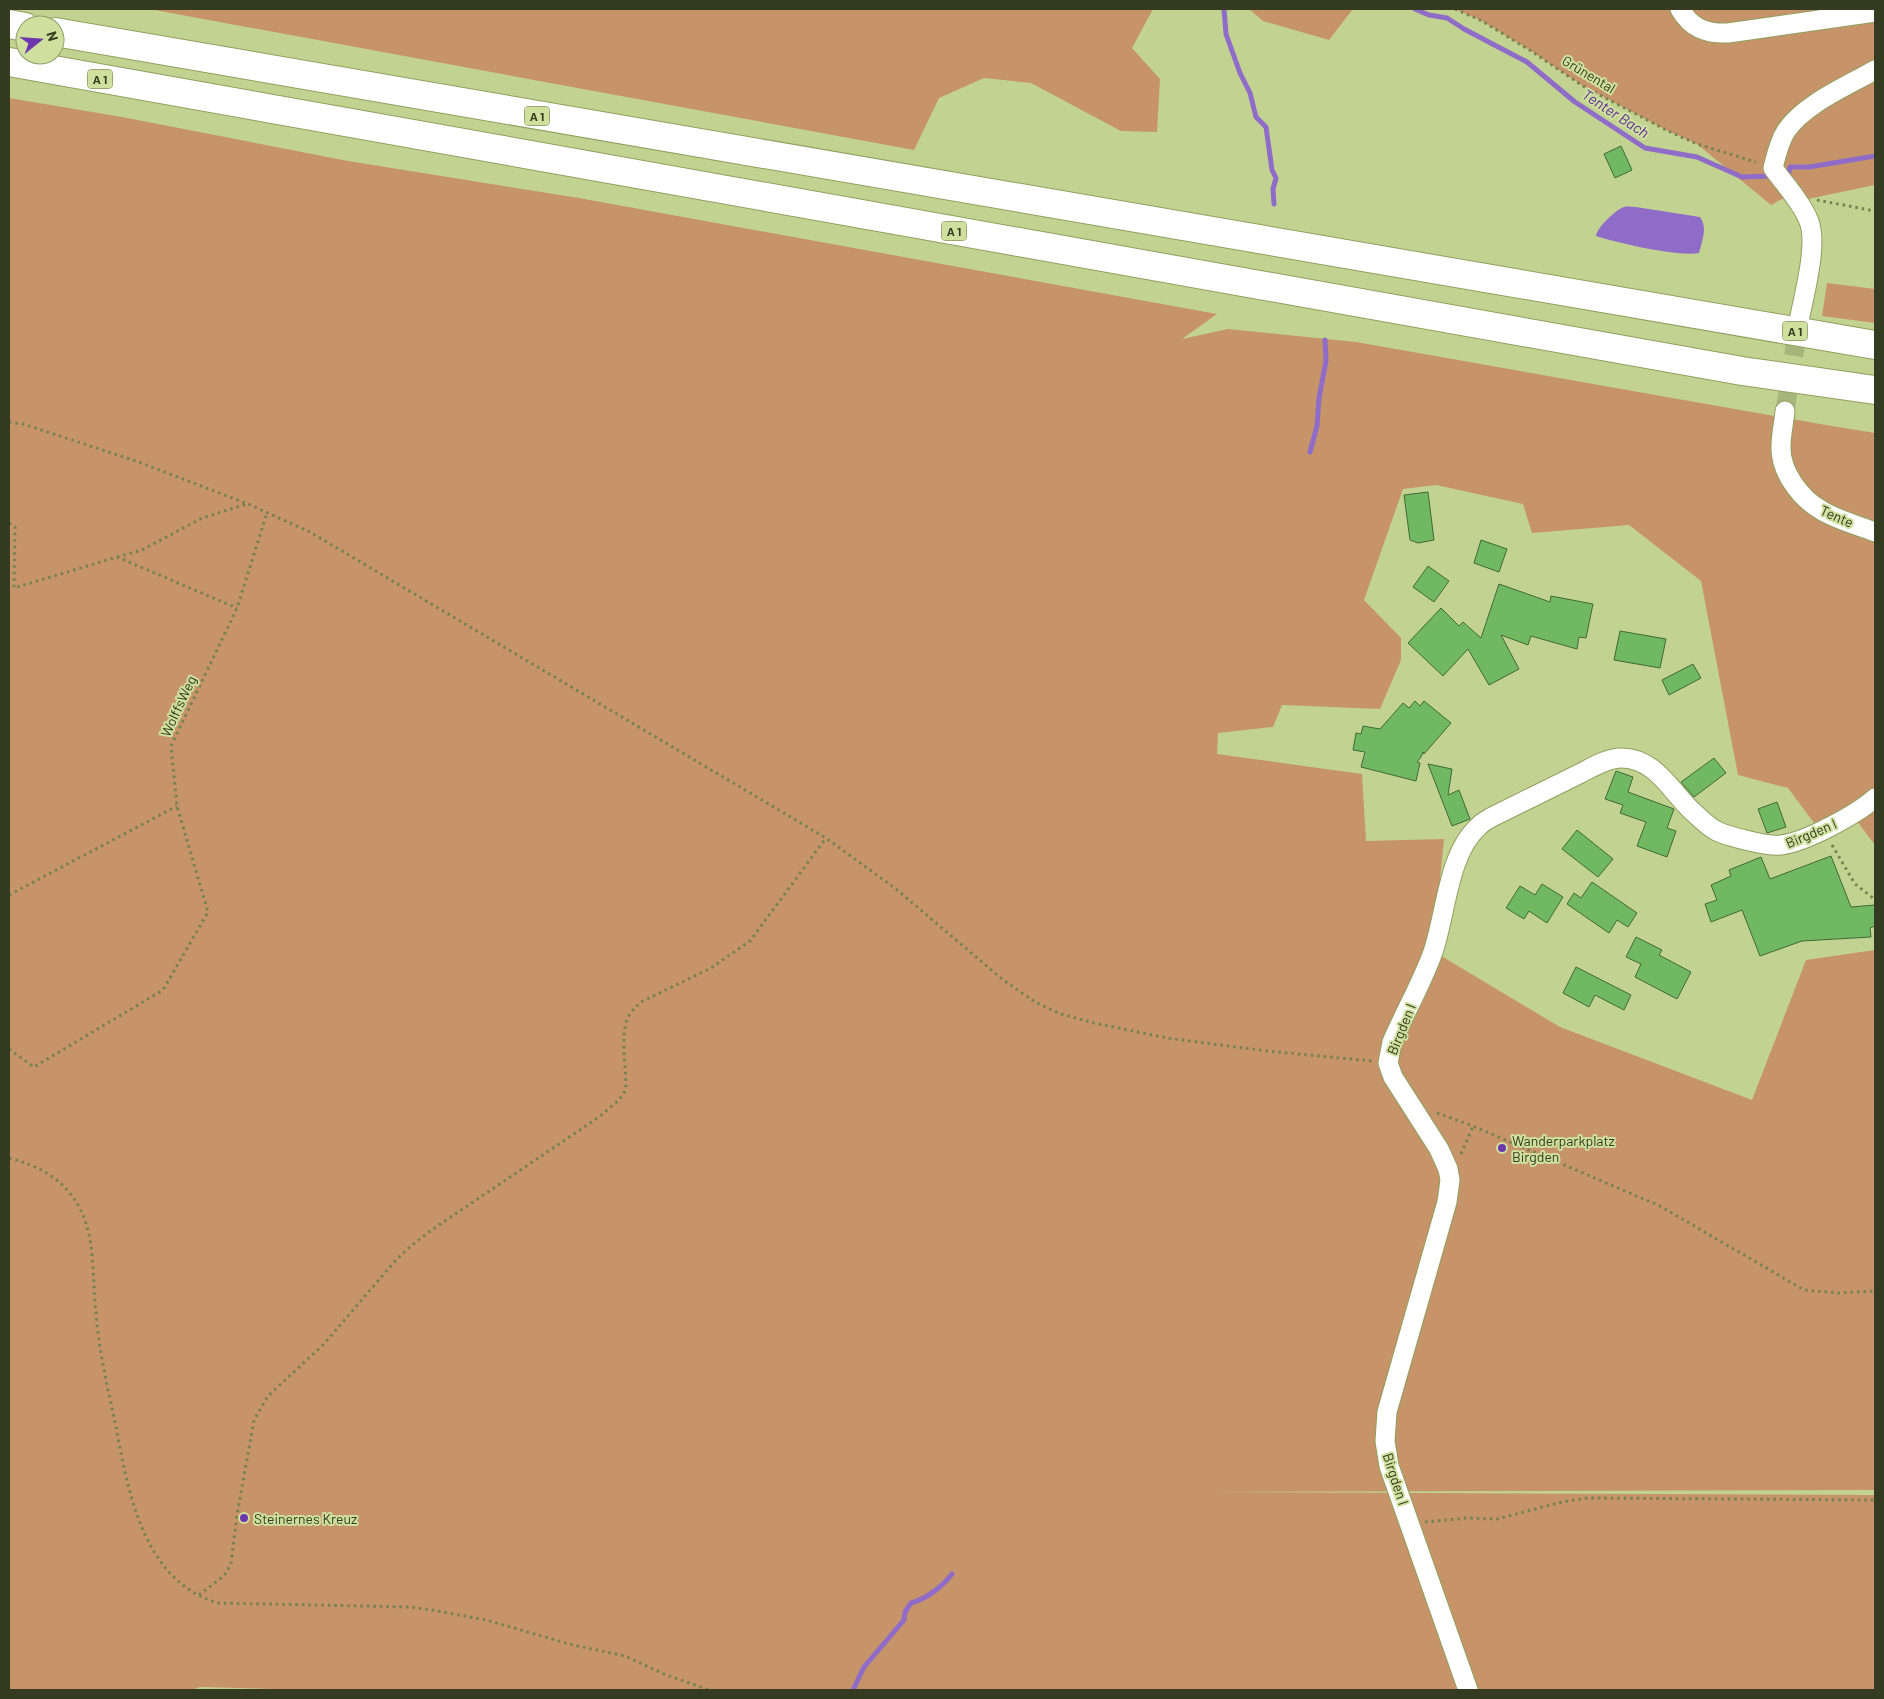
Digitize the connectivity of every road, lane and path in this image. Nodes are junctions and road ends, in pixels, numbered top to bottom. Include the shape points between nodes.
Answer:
1 (1455, 9) edge
2 (1680, 9) edge
3 (1875, 12) edge
4 (65, 34) edge
5 (9, 62) edge
6 (1875, 70) edge
7 (1773, 168) junction
8 (1793, 195) junction
9 (1875, 211) edge
10 (1799, 321) tunnel mouth
11 (1875, 345) edge
12 (1875, 390) edge
13 (1785, 411) tunnel mouth
14 (9, 422) edge
15 (248, 504) junction
16 (267, 513) junction
17 (9, 523) edge
18 (1875, 532) edge
19 (117, 557) junction
20 (237, 608) junction
21 (1875, 798) edge
22 (177, 806) junction
23 (1824, 829) junction
24 (826, 838) junction
25 (9, 895) edge
26 (1875, 898) edge
27 (9, 1049) edge
28 (1388, 1063) junction
29 (1407, 1100) junction
30 (1473, 1126) junction
31 (1460, 1156) dead end
32 (9, 1158) edge
33 (1875, 1291) edge
34 (1875, 1500) edge
35 (1419, 1520) junction
36 (1428, 1530) dead end
37 (199, 1595) junction
38 (709, 1690) edge
39 (1468, 1690) edge

1 - 7 path, Grünental via 1532,51 1583,86 1668,131 1697,144
2 - 3 street via 1697,29 1715,34
4 - 11 highway, A 1
5 - 12 highway, A 1 via 1742,371
6 - 7 street via 1797,118 1784,133
7 - 8 street
8 - 9 path
8 - 10 street via 1809,220 1813,239
13 - 18 street, Tente via 1781,446 1785,466 1794,484 1821,510
14 - 15 path via 136,461
15 - 16 path
15 - 19 path via 202,518 142,550
16 - 20 path, WolffsWeg
16 - 24 path via 310,532
17 - 19 path via 14,527 14,588
19 - 20 path
20 - 22 path, WolffsWeg via 171,746
21 - 23 street, Birgden I
22 - 25 path
22 - 27 path, WolffsWeg via 208,912 163,990 34,1067
23 - 26 path via 1855,884
23 - 28 street, Birgden I via 1781,846 1716,831 1690,809 1654,769 1620,758 1598,765 1490,818 1478,826 1462,851 1433,951 1392,1042
24 - 28 path via 896,889 1008,984 1061,1014 1129,1031 1194,1042
24 - 37 path via 750,940 711,968 633,1009 624,1030 626,1085 618,1100 579,1132 412,1245 324,1344 268,1396 252,1428 236,1515 231,1564 224,1576
28 - 29 street, Birgden I
29 - 30 path
29 - 35 street, Birgden I via 1439,1150 1450,1180 1447,1202 1384,1430 1389,1466
30 - 31 path
30 - 33 path via 1660,1206 1804,1290 1838,1293
32 - 37 path via 42,1168 66,1187 80,1208 88,1231 98,1333 130,1498 148,1540 165,1567 179,1582
34 - 35 path via 1588,1498 1496,1519
35 - 36 path
35 - 39 street, Birgden I
37 - 38 path via 218,1603 410,1607 465,1616 625,1656

